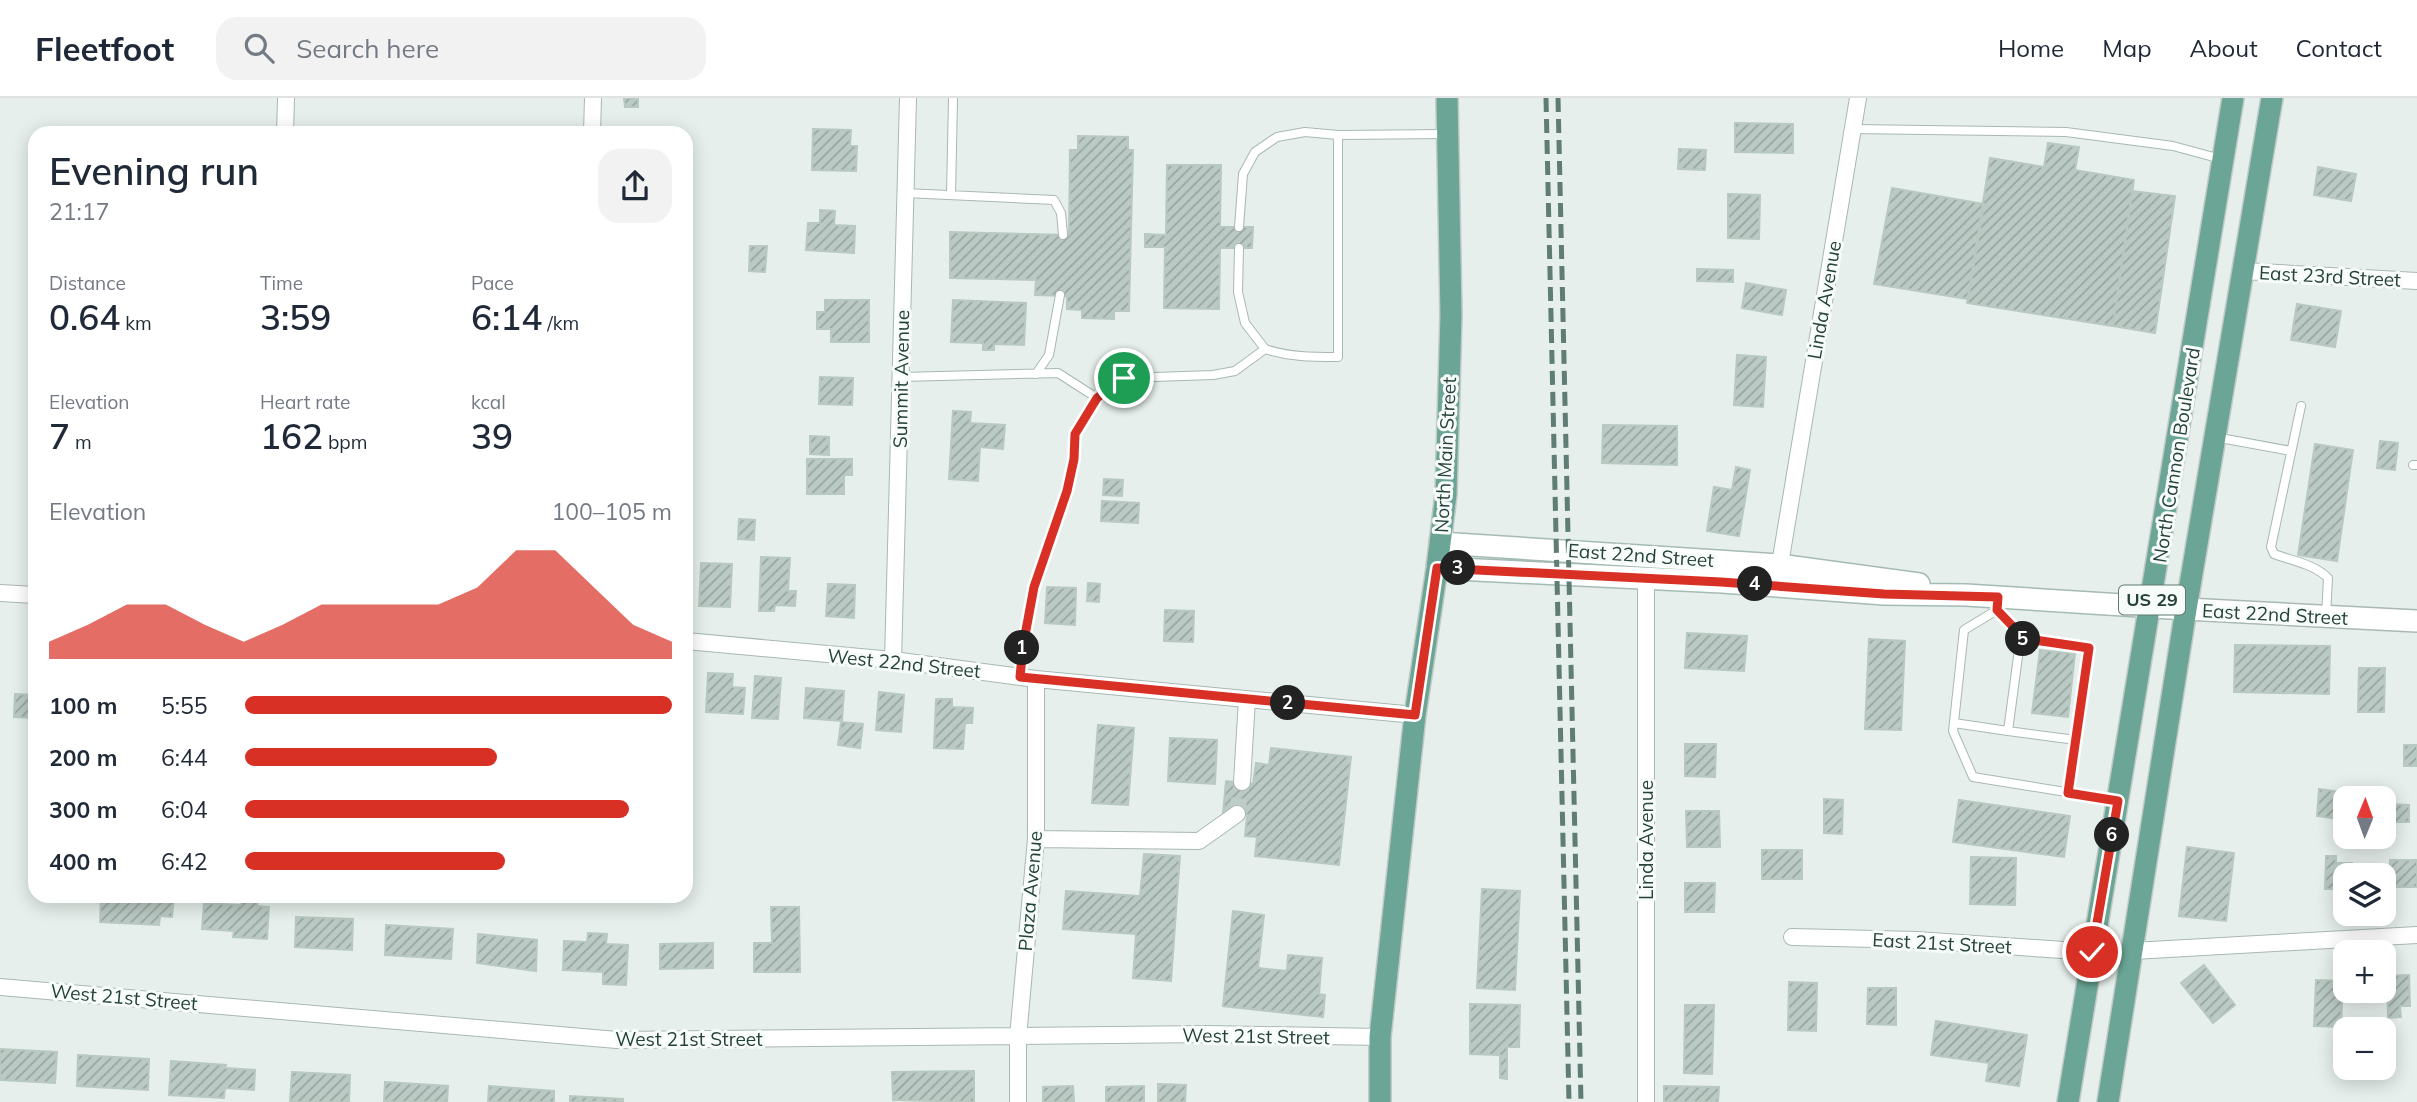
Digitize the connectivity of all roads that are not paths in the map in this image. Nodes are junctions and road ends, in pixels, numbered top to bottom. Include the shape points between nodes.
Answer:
1 (286, 98) edge
2 (593, 98) edge
3 (908, 98) edge
4 (953, 98) edge
5 (1447, 98) edge
6 (1858, 98) edge
7 (2233, 98) edge
8 (2272, 98) edge
9 (285, 126) edge
10 (592, 126) edge
11 (1853, 129) junction
12 (1448, 134) junction
13 (1338, 135) junction
14 (2224, 160) junction
15 (905, 193) junction
16 (951, 195) junction
17 (1239, 227) dead end
18 (1063, 235) dead end
19 (1239, 248) dead end
20 (2243, 271) junction
21 (2417, 281) edge
22 (1060, 295) dead end
23 (1265, 349) junction
24 (1036, 374) junction
25 (901, 377) junction
26 (1097, 398) junction
27 (2301, 406) dead end
28 (2215, 437) junction
29 (2291, 451) junction
30 (1440, 543) junction
31 (1437, 568) junction
32 (1778, 575) junction
33 (1646, 578) junction
34 (0, 593) edge
35 (28, 595) edge
36 (1998, 603) junction
37 (2151, 607) junction
38 (2186, 609) junction
39 (2326, 616) junction
40 (2417, 621) edge
41 (2021, 638) junction
42 (693, 642) edge
43 (894, 660) junction
44 (1028, 678) junction
45 (1247, 699) junction
46 (1415, 715) junction
47 (1954, 723) junction
48 (2008, 731) junction
49 (2077, 740) junction
50 (1241, 782) tunnel mouth
51 (2068, 793) junction
52 (2118, 801) junction
53 (1237, 814) dead end
54 (1036, 839) junction
55 (2417, 935) edge
56 (1792, 937) dead end
57 (2133, 950) junction
58 (2092, 952) junction
59 (0, 987) edge
60 (1018, 1037) junction
61 (1380, 1037) junction
62 (1018, 1102) edge
63 (1380, 1102) edge
64 (1646, 1102) edge
65 (2068, 1102) edge
66 (2108, 1102) edge

1 - 9 street
2 - 10 street
3 - 15 street, Summit Avenue
4 - 16 lane
5 - 12 main road, North Main Street
6 - 11 street, Linda Avenue
7 - 14 main road, North Cannon Boulevard / US 29
8 - 20 main road, North Cannon Boulevard / US 29
11 - 14 lane via 2066,132 2173,146
11 - 32 street, Linda Avenue
12 - 13 lane
12 - 30 main road, North Main Street via 1451,315
13 - 17 lane via 1305,132 1277,137 1255,152 1243,174
13 - 23 lane via 1338,357 1301,357
14 - 37 main road, North Cannon Boulevard / US 29
15 - 16 lane
15 - 25 street, Summit Avenue
16 - 18 lane via 1054,200
19 - 23 lane via 1238,292 1245,323
20 - 21 street, East 23rd Street
20 - 28 main road, North Cannon Boulevard / US 29
22 - 24 lane via 1049,355
23 - 26 lane via 1235,371 1124,378
24 - 25 lane
24 - 26 lane via 1058,373
25 - 43 street, Summit Avenue
26 - 44 lane via 1075,434 1067,491 1034,587 1023,646
27 - 29 lane
28 - 29 lane
28 - 38 main road, North Cannon Boulevard / US 29
29 - 39 lane via 2271,547 2274,554 2318,568 2328,578
30 - 31 main road, North Main Street
30 - 32 main road, East 22nd Street
31 - 33 main road, East 22nd Street
31 - 46 main road, North Main Street
32 - 33 main road, East 22nd Street
32 - 36 main road, East 22nd Street via 1884,594 1966,595
33 - 64 street, Linda Avenue
34 - 35 street
36 - 37 main road, East 22nd Street
36 - 41 lane
36 - 47 lane via 1964,630
37 - 38 main road, East 22nd Street
37 - 52 main road, North Cannon Boulevard / US 29
38 - 39 main road, East 22nd Street
38 - 57 main road, North Cannon Boulevard / US 29
39 - 40 main road, East 22nd Street
41 - 48 lane
41 - 49 lane via 2089,648
42 - 43 street, West 22nd Street
43 - 44 street, West 22nd Street
44 - 45 street, West 22nd Street
44 - 54 street, Plaza Avenue
45 - 46 street, West 22nd Street
45 - 50 street
46 - 61 main road, North Main Street
47 - 48 lane
47 - 51 lane via 1953,731 1973,777
48 - 49 lane
49 - 51 lane
51 - 52 lane
52 - 58 main road, North Cannon Boulevard / US 29
53 - 54 street via 1199,841
54 - 60 street, Plaza Avenue
55 - 57 street
56 - 58 street, East 21st Street
57 - 66 main road, North Cannon Boulevard / US 29
58 - 65 main road, North Cannon Boulevard / US 29
59 - 60 street, West 21st Street via 617,1040
60 - 61 street, West 21st Street
60 - 62 street, Plaza Avenue
61 - 63 main road, North Main Street

